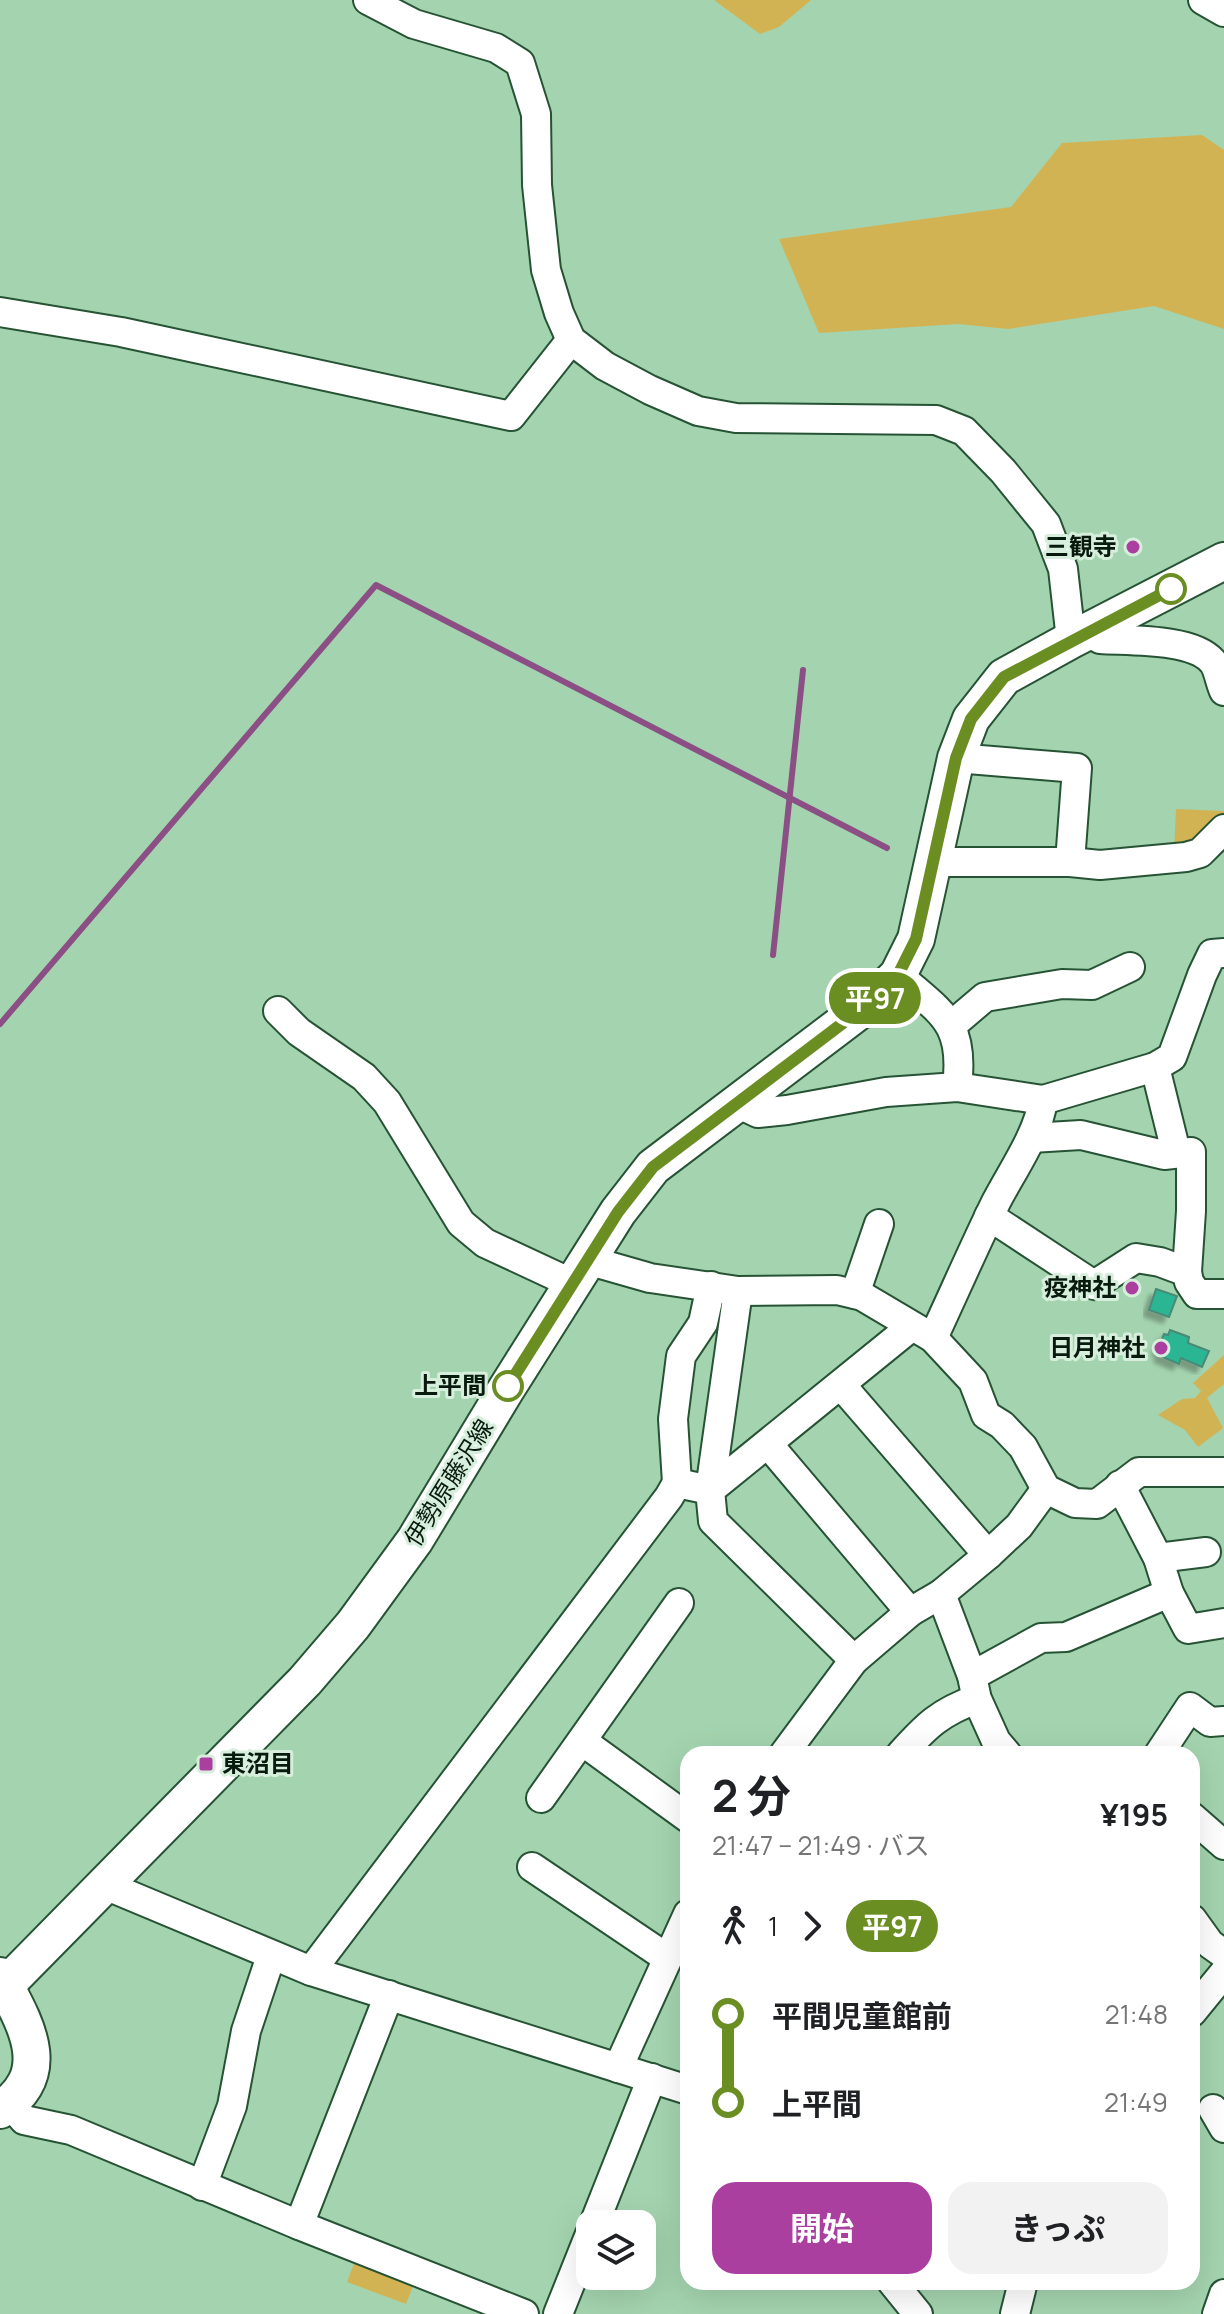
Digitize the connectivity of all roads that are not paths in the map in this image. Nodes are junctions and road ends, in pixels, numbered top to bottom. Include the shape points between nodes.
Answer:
1 (368, 0) edge
2 (1203, 0) edge
3 (1224, 12) edge
4 (0, 312) edge
5 (571, 340) junction
6 (1224, 561) edge
7 (1082, 635) junction
8 (1224, 691) edge
9 (956, 758) junction
10 (1224, 829) edge
11 (935, 862) junction
12 (1070, 862) junction
13 (1224, 953) edge
14 (1119, 965) dead end
15 (898, 975) junction
16 (278, 1011) dead end
17 (952, 1025) junction
18 (1155, 1067) junction
19 (957, 1087) junction
20 (1043, 1100) junction
21 (739, 1104) junction
22 (1031, 1138) junction
23 (1176, 1152) junction
24 (989, 1216) junction
25 (879, 1224) dead end
26 (582, 1270) junction
27 (1187, 1272) junction
28 (725, 1288) junction
29 (855, 1294) junction
30 (1224, 1294) edge
31 (922, 1333) junction
32 (841, 1385) junction
33 (768, 1444) junction
34 (1224, 1472) edge
35 (677, 1483) junction
36 (1120, 1485) junction
37 (1046, 1489) junction
38 (710, 1490) junction
39 (1206, 1552) dead end
40 (988, 1555) junction
41 (1158, 1558) junction
42 (941, 1594) junction
43 (679, 1603) dead end
44 (1155, 1604) junction
45 (910, 1612) junction
46 (1224, 1623) edge
47 (854, 1660) junction
48 (974, 1688) junction
49 (1219, 1726) edge
50 (582, 1741) junction
51 (790, 1746) edge
52 (908, 1746) edge
53 (1000, 1746) edge
54 (1164, 1746) edge
55 (541, 1798) dead end
56 (680, 1812) edge
57 (1200, 1824) edge
58 (1224, 1845) edge
59 (532, 1867) dead end
60 (105, 1885) junction
61 (1200, 1930) edge
62 (680, 1931) edge
63 (1224, 1954) edge
64 (271, 1956) junction
65 (667, 1958) junction
66 (311, 1971) junction
67 (1224, 1973) edge
68 (2, 1985) edge
69 (389, 1995) junction
70 (1200, 2002) edge
71 (618, 2068) junction
72 (652, 2078) junction
73 (680, 2087) edge
74 (5, 2107) edge
75 (202, 2186) junction
76 (600, 2210) edge
77 (299, 2225) junction
78 (576, 2269) edge
79 (898, 2290) edge
80 (1021, 2290) edge
81 (1224, 2294) edge
82 (524, 2314) edge
83 (558, 2314) edge
84 (918, 2314) edge
85 (1015, 2314) edge
86 (1217, 2314) edge

1 - 5 street via 414,24 496,48 520,63 536,114 546,270
2 - 3 street
4 - 5 street via 121,332 511,416
5 - 7 street via 605,366 698,411 736,418 936,420 964,431 1046,524
6 - 7 main road, 伊勢原藤沢線
7 - 8 street via 1194,650 1214,662
7 - 9 main road, 伊勢原藤沢線 via 1004,677 971,719
9 - 11 main road, 伊勢原藤沢線
9 - 12 street via 1077,768
10 - 12 street via 1200,853 1186,857 1100,865
11 - 12 street
11 - 15 main road, 伊勢原藤沢線 via 916,939
13 - 18 street via 1212,954 1172,1057
14 - 17 street via 1092,985 1062,984 985,997
15 - 17 street
15 - 21 main road, 伊勢原藤沢線
16 - 26 street via 364,1077 387,1102 461,1223 485,1243
17 - 19 street via 960,1062
18 - 20 street
18 - 23 street
19 - 20 street
19 - 21 street via 886,1092 773,1112 758,1113
20 - 22 street
21 - 26 main road, 伊勢原藤沢線 via 653,1167
22 - 23 street via 1081,1135 1164,1155
22 - 24 street
23 - 27 street via 1191,1152
24 - 27 street via 1094,1285 1136,1258
24 - 31 street
25 - 29 street
26 - 28 street via 601,1264 650,1278
26 - 60 main road, 伊勢原藤沢線 via 415,1540 353,1625
27 - 30 street via 1197,1294
28 - 29 street
28 - 35 street via 681,1356 673,1419
28 - 38 street
29 - 31 street
31 - 32 street
31 - 37 street via 973,1381 986,1415 1023,1447
32 - 33 street
32 - 40 street
33 - 38 street
33 - 45 street
34 - 36 street via 1139,1472
35 - 38 street
35 - 66 street
36 - 37 street via 1097,1504 1075,1503
36 - 41 street
37 - 40 street via 1019,1526
38 - 47 street via 713,1521
39 - 41 street
40 - 42 street
41 - 44 street
42 - 45 street
42 - 48 street
43 - 50 street
44 - 46 street via 1188,1629
44 - 48 street via 1082,1638 1041,1638
45 - 47 street
47 - 51 street
48 - 52 street
48 - 53 street
49 - 54 street via 1190,1707
50 - 55 street
50 - 56 street
57 - 58 street
59 - 65 street via 587,1895
60 - 64 street
60 - 68 main road, 伊勢原藤沢線
61 - 63 street
62 - 65 street
64 - 66 street
64 - 75 street via 246,2031 232,2106
65 - 71 street
66 - 69 street
67 - 70 street
68 - 74 main road via 25,2026 32,2059 26,2084
69 - 71 street
69 - 77 street
71 - 72 street
72 - 73 street
72 - 76 street
74 - 75 street via 24,2120 71,2130
75 - 77 street
77 - 82 street
78 - 83 street
79 - 84 street
80 - 85 street
81 - 86 street

